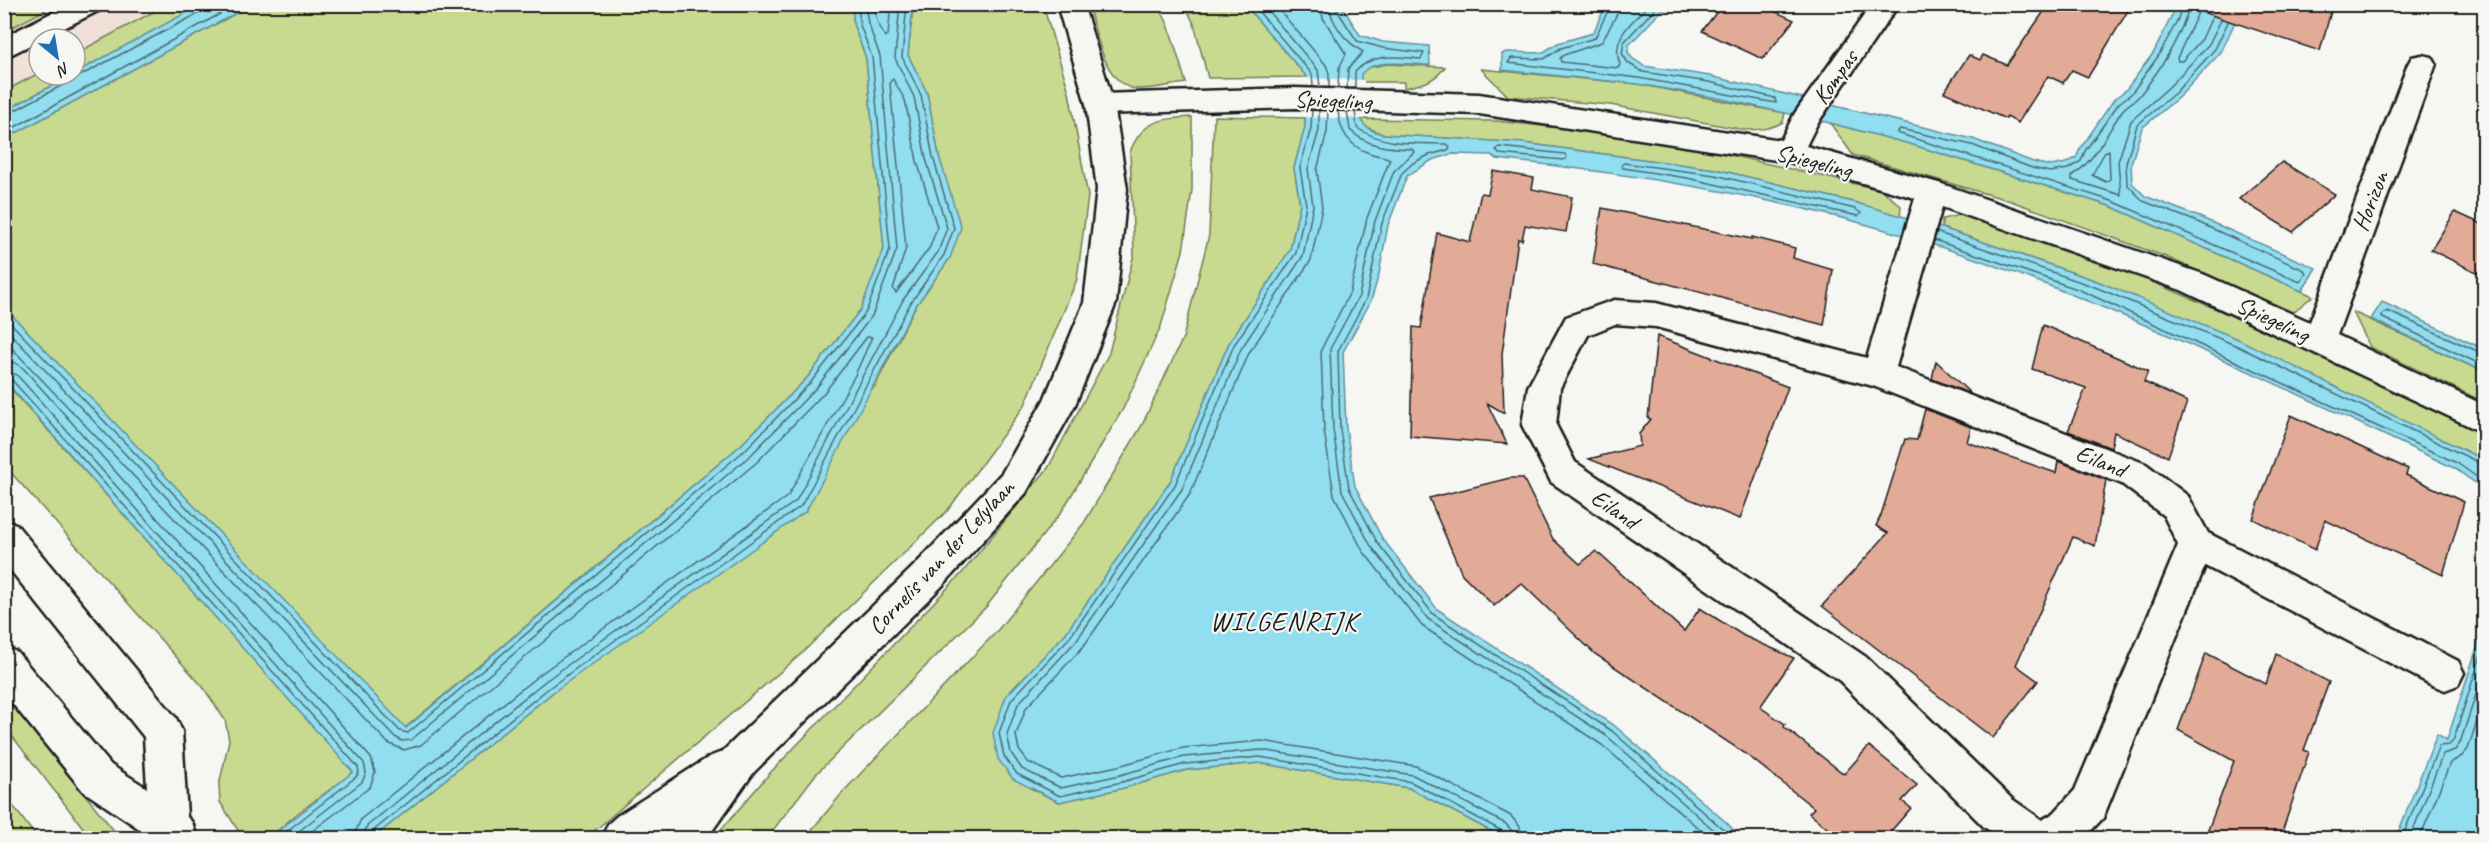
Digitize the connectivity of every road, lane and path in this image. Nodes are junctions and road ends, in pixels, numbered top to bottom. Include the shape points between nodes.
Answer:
1 (91, 4) edge
2 (1070, 4) edge
3 (1886, 4) edge
4 (4, 49) edge
5 (2422, 63) dead end
6 (1100, 104) junction
7 (1789, 152) junction
8 (1932, 192) junction
9 (2319, 340) junction
10 (1878, 374) junction
11 (2484, 420) edge
12 (4, 535) edge
13 (2196, 544) junction
14 (4, 664) edge
15 (2445, 673) dead end
16 (740, 759) junction
17 (174, 832) edge
18 (622, 838) edge
19 (683, 838) edge
20 (2034, 838) edge
21 (2048, 838) edge

1 - 4 street
2 - 6 street, Cornelis van der Lelylaan
3 - 7 street, Kompas via 1805,120
5 - 9 street, Horizon
6 - 7 street, Spiegeling via 1295,98 1479,104
6 - 16 street, Cornelis van der Lelylaan via 1113,189 1100,303 1059,405 1014,483 929,575
7 - 8 street, Spiegeling
8 - 9 street, Spiegeling via 2192,282
8 - 10 street
9 - 11 street, Spiegeling
10 - 13 street, Eiland via 2134,474 2176,506
10 - 20 street, Eiland via 1656,315 1614,312 1577,326 1544,387 1539,424 1563,472 1853,669 1998,813
12 - 17 street via 163,732
13 - 15 street
13 - 21 street via 2089,804 2068,827
14 - 17 street via 97,778
16 - 18 street, Cornelis van der Lelylaan
16 - 19 street, Cornelis van der Lelylaan

